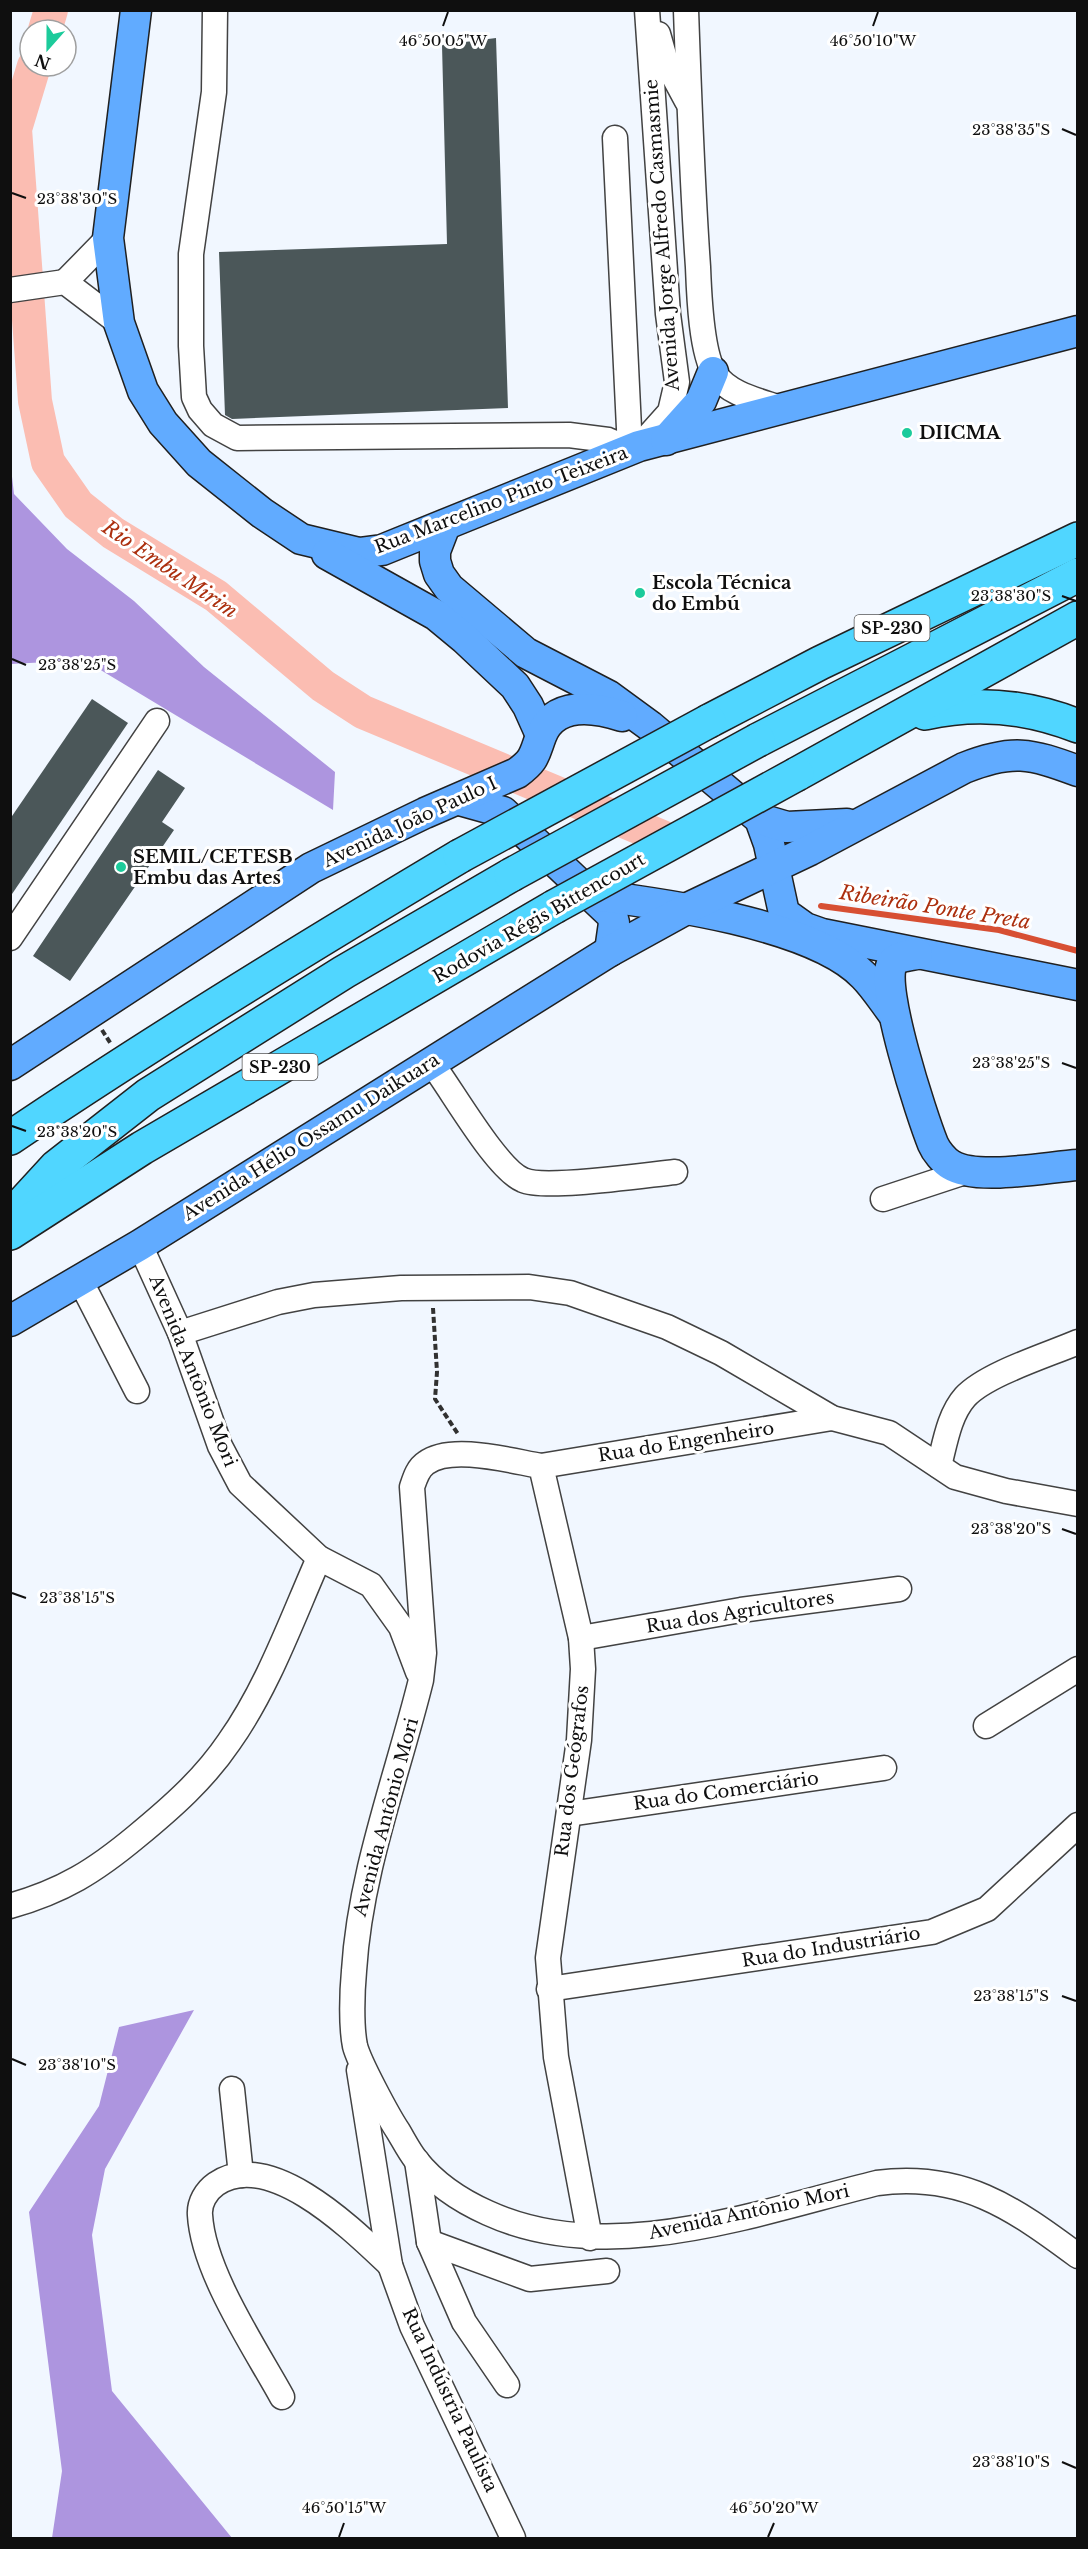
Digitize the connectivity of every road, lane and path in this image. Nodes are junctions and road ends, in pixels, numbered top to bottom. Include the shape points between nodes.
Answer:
1 (136, 10) edge
2 (215, 10) edge
3 (646, 10) edge
4 (653, 10) edge
5 (686, 10) edge
6 (689, 106) junction
7 (615, 138) dead end
8 (108, 238) junction
9 (59, 282) junction
10 (15, 289) edge
11 (119, 323) junction
12 (1077, 331) edge
13 (713, 372) junction
14 (783, 409) junction
15 (645, 445) junction
16 (445, 525) junction
17 (301, 539) junction
18 (1077, 539) edge
19 (1077, 574) edge
20 (1077, 618) edge
21 (897, 719) junction
22 (157, 721) dead end
23 (650, 726) junction
24 (1077, 726) edge
25 (541, 735) junction
26 (1077, 771) edge
27 (510, 775) junction
28 (460, 800) junction
29 (503, 812) junction
30 (760, 819) junction
31 (862, 822) junction
32 (810, 850) junction
33 (769, 868) junction
34 (599, 895) junction
35 (781, 902) junction
36 (688, 908) junction
37 (10, 938) edge
38 (610, 951) junction
39 (917, 954) junction
40 (1077, 985) edge
41 (893, 1014) junction
42 (430, 1061) junction
43 (10, 1065) edge
44 (10, 1138) edge
45 (1077, 1165) edge
46 (968, 1171) junction
47 (675, 1172) dead end
48 (883, 1198) dead end
49 (10, 1217) edge
50 (10, 1233) edge
51 (140, 1245) junction
52 (80, 1280) junction
53 (432, 1288) junction
54 (10, 1320) edge
55 (180, 1333) junction
56 (1077, 1342) edge
57 (137, 1390) dead end
58 (832, 1418) junction
59 (471, 1455) junction
60 (541, 1466) junction
61 (939, 1466) junction
62 (1077, 1504) edge
63 (319, 1558) junction
64 (899, 1589) dead end
65 (581, 1638) junction
66 (1077, 1669) edge
67 (421, 1680) junction
68 (986, 1726) dead end
69 (884, 1768) dead end
70 (569, 1814) junction
71 (1077, 1825) edge
72 (10, 1905) edge
73 (549, 1989) junction
74 (356, 2047) junction
75 (232, 2089) dead end
76 (417, 2161) junction
77 (241, 2175) junction
78 (590, 2238) junction
79 (429, 2242) junction
80 (1077, 2256) edge
81 (390, 2265) junction
82 (607, 2271) dead end
83 (507, 2385) dead end
84 (282, 2397) dead end
85 (513, 2538) edge

1 - 8 main road, Rua Marcelino Pinto Teixeira
2 - 15 street via 214,92 191,254 194,398 213,425 224,433 252,438 569,435
3 - 15 street, Avenida Jorge Alfredo Casmasmie via 668,314 677,382 670,412
4 - 6 street via 666,62
5 - 6 street, Avenida Jorge Alfredo Casmasmie
6 - 13 street, Avenida Jorge Alfredo Casmasmie via 701,319
7 - 15 street
8 - 9 street
8 - 11 main road, Rua Marcelino Pinto Teixeira
9 - 10 street
9 - 11 street
11 - 17 main road, Rua Marcelino Pinto Teixeira via 143,391 163,423 199,463
12 - 14 main road, Rua Marcelino Pinto Teixeira
13 - 14 street via 728,387
13 - 15 main road via 701,401
14 - 15 main road, Rua Marcelino Pinto Teixeira
15 - 16 main road, Rua Marcelino Pinto Teixeira
16 - 17 main road, Rua Marcelino Pinto Teixeira via 382,550 359,553
16 - 23 main road via 435,561 449,588 526,653 609,696
17 - 25 main road via 436,615 514,686
18 - 44 highway, SP-230, bridge via 820,663 460,856 294,954
19 - 49 highway, bridge via 758,740 344,972 148,1095 56,1167
20 - 21 highway, Rodovia Régis Bittencourt / SP-230
21 - 24 highway via 956,706 991,705
21 - 50 highway, Rodovia Régis Bittencourt / SP-230, bridge via 554,907 142,1148
22 - 37 street
23 - 25 main road via 585,707 562,713
23 - 30 main road
25 - 27 main road via 538,751
26 - 31 main road, Avenida Hélio Ossamu Daikuara via 1031,756 989,758
27 - 28 main road, Avenida João Paulo I
27 - 29 main road
28 - 29 main road
28 - 43 main road, Avenida João Paulo I via 311,868
29 - 34 main road
30 - 31 main road, Avenida Hélio Ossamu Daikuara via 787,827
30 - 33 main road
31 - 32 main road, Avenida Hélio Ossamu Daikuara
32 - 33 main road, Avenida Hélio Ossamu Daikuara
32 - 35 main road via 791,874
33 - 34 main road via 718,881
33 - 35 main road
33 - 36 main road, Avenida Hélio Ossamu Daikuara
34 - 36 main road
34 - 38 main road via 613,918
35 - 39 main road via 784,913 805,928
36 - 38 main road, Avenida Hélio Ossamu Daikuara
36 - 41 main road via 782,934 841,958 864,975
38 - 42 main road, Avenida Hélio Ossamu Daikuara
39 - 40 main road
39 - 41 main road via 898,958 890,970
41 - 46 main road via 933,1146 951,1165
42 - 47 street via 495,1154 523,1180 549,1184
42 - 51 main road, Avenida Hélio Ossamu Daikuara
45 - 46 main road
46 - 48 street
51 - 52 main road, Avenida Hélio Ossamu Daikuara
51 - 55 street, Avenida Antônio Mori
52 - 54 main road, Avenida Hélio Ossamu Daikuara
52 - 57 street
53 - 55 street via 278,1302
53 - 58 street via 529,1287 570,1293 612,1306 721,1353
53 - 59 path via 435,1399
55 - 63 street, Avenida Antônio Mori via 220,1446 240,1484
56 - 61 street via 980,1384 965,1397 952,1421
58 - 60 street, Rua do Engenheiro
58 - 61 street via 889,1433
59 - 60 street
59 - 67 street via 448,1453 427,1461 416,1474 412,1487 424,1653
60 - 65 street, Rua dos Geógrafos
61 - 62 street via 955,1477
63 - 67 street, Avenida Antônio Mori via 371,1586 387,1605 401,1627
63 - 72 street via 249,1709 230,1742 202,1777 100,1866 73,1884
64 - 65 street, Rua dos Agricultores via 741,1610
65 - 70 street, Rua dos Geógrafos via 579,1740
66 - 68 street
67 - 74 street, Avenida Antônio Mori via 359,1917 353,1974
69 - 70 street, Rua do Comerciário
70 - 73 street, Rua dos Geógrafos via 552,1923
71 - 73 street, Rua do Industriário via 987,1909 932,1932
73 - 78 street, Rua dos Geógrafos via 556,2057
74 - 76 street, Avenida Antônio Mori via 392,2122
74 - 81 street, Rua Indústria Paulista
75 - 77 street
76 - 78 street, Avenida Antônio Mori via 465,2203 506,2222
76 - 79 street
77 - 81 street via 290,2187 318,2202
77 - 84 street via 210,2188 200,2214 223,2289
78 - 80 street, Avenida Antônio Mori via 656,2234 908,2179 939,2181 969,2189 1009,2209
79 - 82 street via 530,2279
79 - 83 street via 464,2322
81 - 85 street, Rua Indústria Paulista via 416,2336

